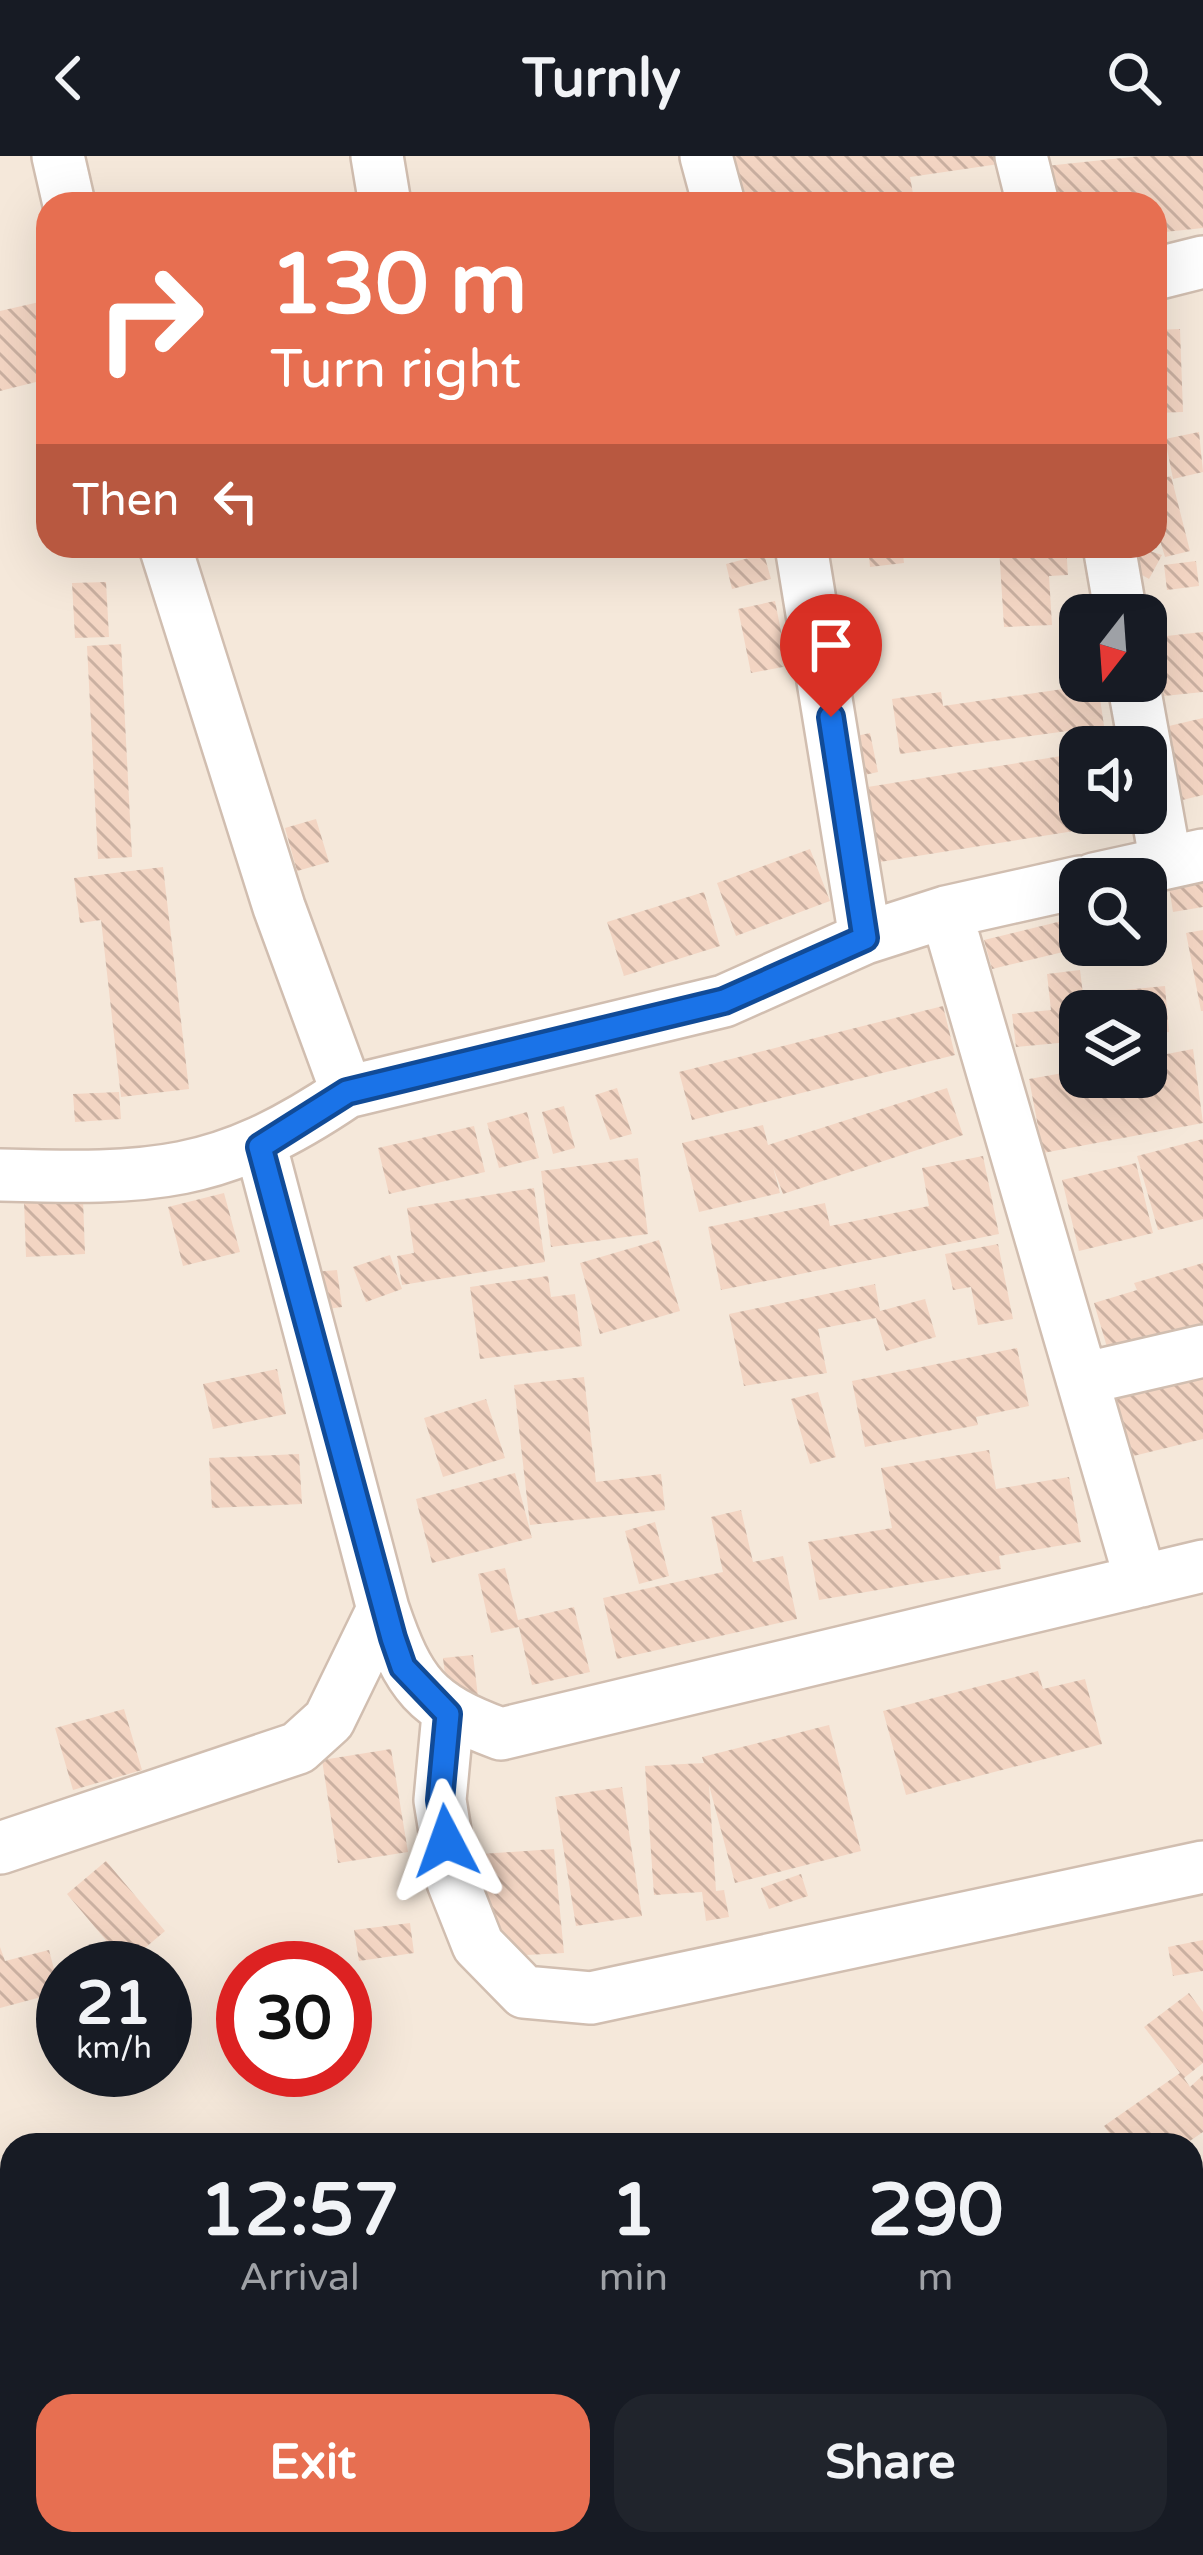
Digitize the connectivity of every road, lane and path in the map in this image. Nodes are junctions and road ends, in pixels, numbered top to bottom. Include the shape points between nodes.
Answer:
1 (58, 156) edge
2 (376, 156) edge
3 (706, 156) edge
4 (1021, 156) edge
5 (66, 192) edge
6 (384, 192) edge
7 (715, 192) edge
8 (1030, 192) edge
9 (1203, 262) edge
10 (1167, 271) edge
11 (169, 558) edge
12 (803, 558) edge
13 (1111, 558) edge
14 (1117, 594) edge
15 (1167, 810) edge
16 (1184, 859) edge
17 (1059, 887) edge
18 (946, 912) junction
19 (865, 938) junction
20 (347, 1092) junction
21 (260, 1147) junction
22 (0, 1175) edge
23 (1203, 1352) edge
24 (1082, 1379) junction
25 (1203, 1566) edge
26 (1141, 1581) junction
27 (383, 1609) junction
28 (448, 1714) junction
29 (0, 1848) edge
30 (1203, 1868) edge

1 - 5 street
2 - 6 street
3 - 7 street
4 - 8 street
9 - 10 street
11 - 20 street
12 - 19 street
13 - 14 street
15 - 16 street
17 - 18 street
18 - 19 street
18 - 24 street
19 - 20 street via 724,1001
20 - 21 street
21 - 22 street via 183,1172
21 - 27 street
23 - 24 street
24 - 26 street
25 - 26 street
26 - 28 street via 501,1734
27 - 28 street via 403,1667
27 - 29 street via 329,1720 298,1748
28 - 30 street via 440,1800 453,1882 478,1945 524,1992 591,1998

